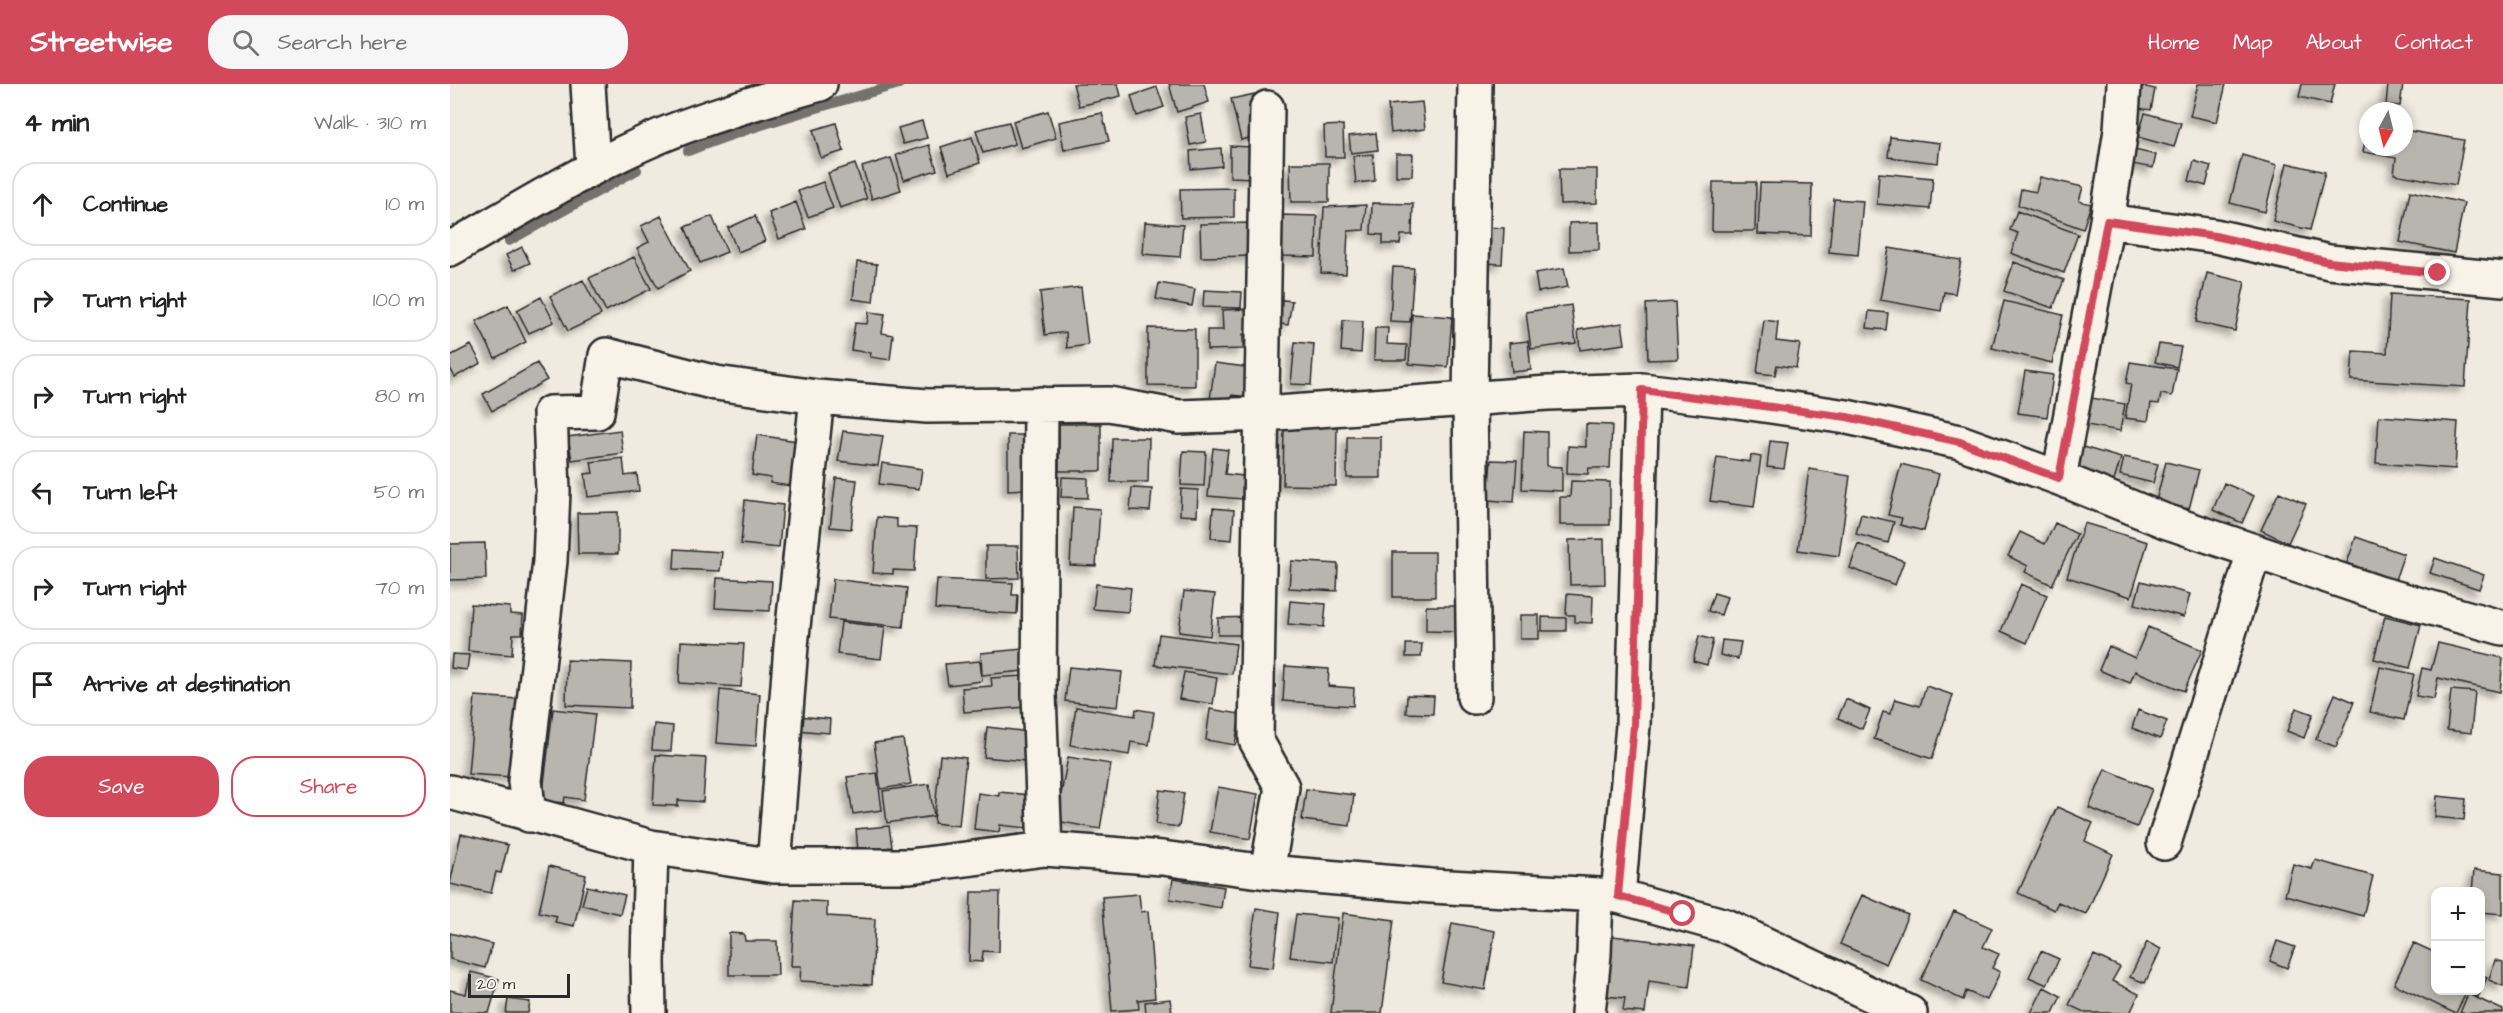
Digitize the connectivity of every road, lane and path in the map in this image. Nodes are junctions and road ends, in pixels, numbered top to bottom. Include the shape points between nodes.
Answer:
1 (588, 84) edge
2 (820, 84) edge
3 (1475, 84) edge
4 (2124, 84) edge
5 (753, 94) edge
6 (1267, 108) dead end
7 (593, 168) junction
8 (2107, 221) junction
9 (450, 249) edge
10 (2503, 279) edge
11 (1642, 390) junction
12 (817, 397) junction
13 (1470, 398) junction
14 (1041, 404) junction
15 (1263, 414) junction
16 (2059, 478) junction
17 (2254, 552) junction
18 (2503, 628) edge
19 (1474, 697) dead end
20 (452, 801) edge
21 (529, 814) junction
22 (2164, 843) dead end
23 (651, 847) junction
24 (1045, 849) junction
25 (774, 866) junction
26 (1267, 872) junction
27 (1607, 895) junction
28 (649, 1013) edge
29 (1588, 1013) edge
30 (1910, 1013) edge

1 - 7 street
2 - 5 street
3 - 13 street
4 - 8 street
5 - 7 street
6 - 15 street
7 - 9 street
8 - 10 street via 2215,236 2329,262
8 - 16 street
11 - 13 street
11 - 16 street via 1847,417 1960,442
11 - 27 street via 1634,725
12 - 14 street via 927,406
12 - 21 street via 716,383 606,356 597,412 550,413 550,561 525,781
12 - 25 street via 790,646
13 - 15 street
13 - 19 street
14 - 15 street via 1109,404 1179,417
14 - 24 street via 1039,694
15 - 26 street via 1256,740 1282,787
16 - 17 street
17 - 18 street
17 - 22 street
20 - 21 street
21 - 23 street
23 - 25 street
23 - 28 street
24 - 25 street via 910,866
24 - 26 street via 1162,858
26 - 27 street
27 - 29 street via 1594,954
27 - 30 street via 1726,926

